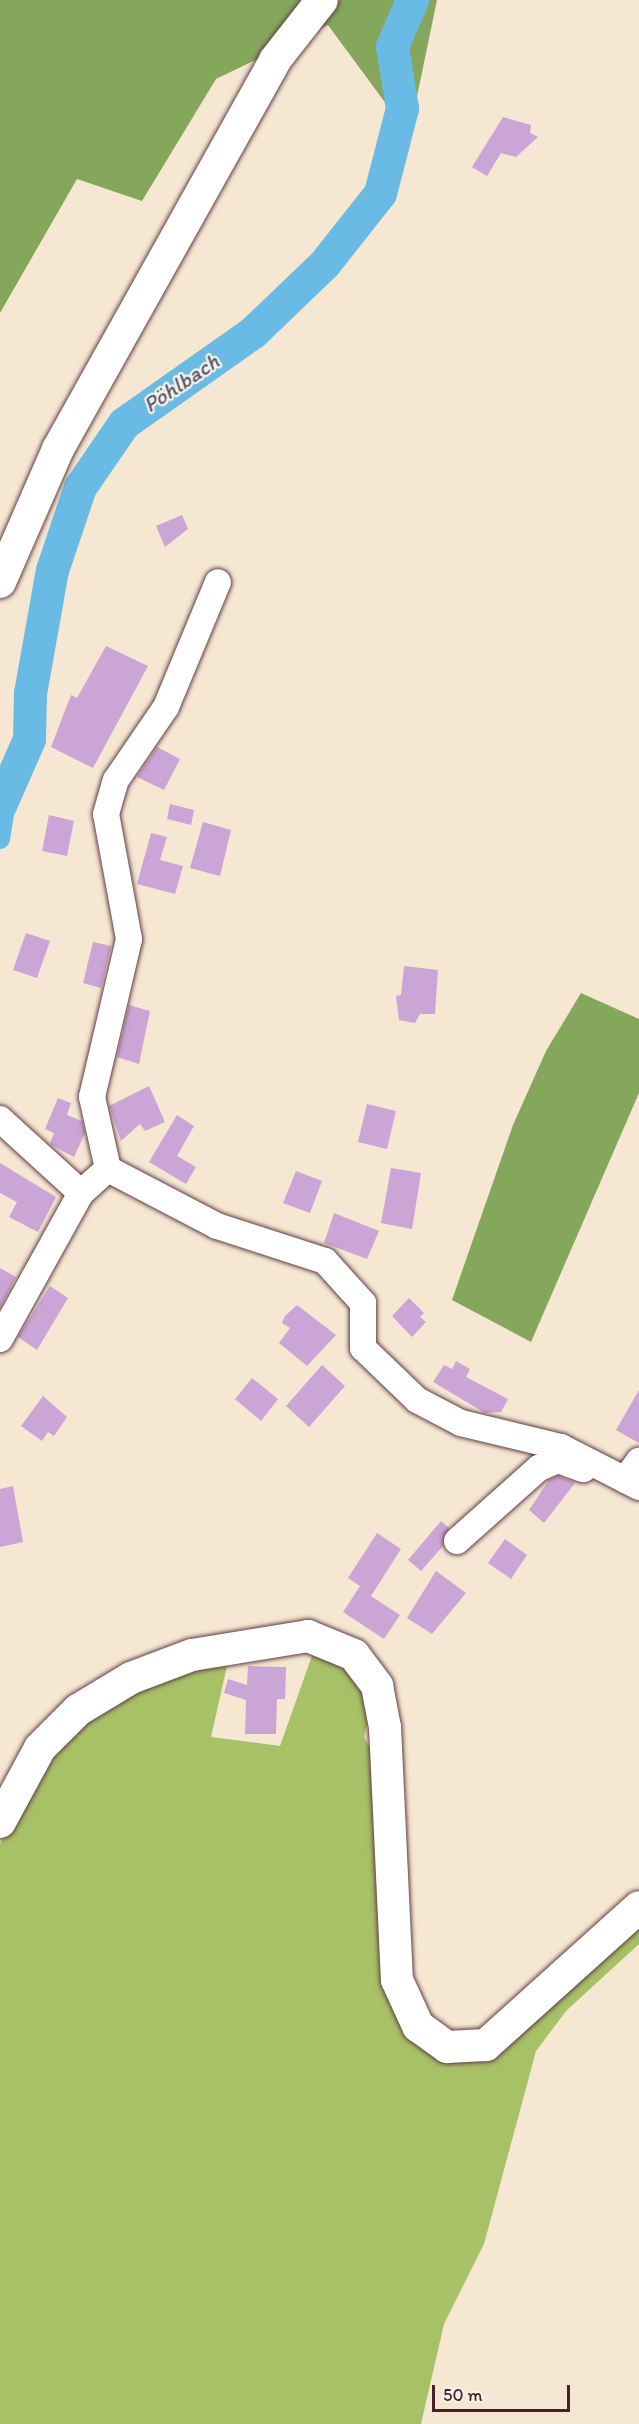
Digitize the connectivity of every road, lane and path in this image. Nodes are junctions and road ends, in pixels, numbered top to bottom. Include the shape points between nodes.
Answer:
1 (322, 0) edge
2 (0, 582) edge
3 (218, 582) dead end
4 (0, 1119) edge
5 (108, 1169) junction
6 (81, 1193) junction
7 (0, 1339) edge
8 (630, 1475) edge
9 (457, 1541) dead end
10 (0, 1822) edge
11 (639, 1907) edge

1 - 2 main road via 275,60 64,439
3 - 5 street via 166,707 116,780 106,814 129,939 92,1096
4 - 6 street
5 - 6 street
5 - 8 street via 217,1226 325,1261 363,1303 363,1348 417,1400 461,1423 561,1448
6 - 7 street
8 - 9 street via 558,1460 539,1468
10 - 11 main road via 40,1748 78,1710 131,1678 192,1655 308,1636 354,1655 377,1686 385,1727 397,1980 418,2026 447,2047 486,2045

